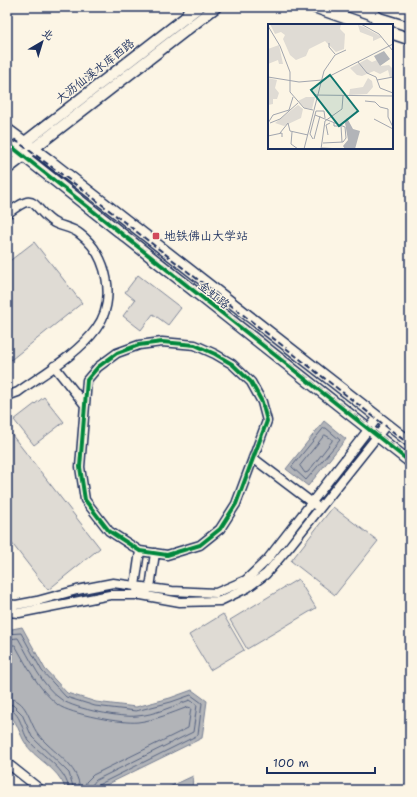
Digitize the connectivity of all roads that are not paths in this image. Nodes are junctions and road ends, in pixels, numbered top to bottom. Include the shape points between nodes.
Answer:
1 (199, 7) edge
2 (216, 7) edge
3 (314, 7) edge
4 (384, 7) edge
5 (189, 12) edge
6 (410, 15) edge
7 (363, 24) edge
8 (393, 33) edge
9 (410, 39) edge
10 (8, 130) edge
11 (47, 130) junction
12 (25, 141) junction
13 (7, 143) edge
14 (34, 148) junction
15 (20, 152) junction
16 (7, 156) edge
17 (49, 160) junction
18 (7, 169) edge
19 (7, 214) edge
20 (54, 366) junction
21 (7, 396) edge
22 (85, 405) junction
23 (378, 417) junction
24 (387, 424) junction
25 (368, 430) junction
26 (377, 437) junction
27 (410, 442) edge
28 (254, 458) junction
29 (410, 462) edge
30 (311, 502) junction
31 (320, 509) junction
32 (140, 551) junction
33 (154, 553) junction
34 (135, 586) junction
35 (150, 588) junction
36 (141, 595) junction
37 (7, 604) edge
38 (7, 612) edge
39 (7, 762) edge
40 (41, 790) edge

1 - 5 street, 大沥仙溪水库西路
2 - 11 street
3 - 7 main road
4 - 6 main road
5 - 11 street, 大沥仙溪水库西路
8 - 9 main road
10 - 11 street via 30,133
10 - 12 street, 金虹路
11 - 12 street, 大沥仙溪水库西路
11 - 14 street
11 - 17 street via 46,150
12 - 14 street, 金虹路
12 - 15 street, 大沥仙溪水库西路
13 - 15 street, 金虹路
14 - 15 street
14 - 17 street, 金虹路
15 - 16 street, 大沥仙溪水库西路
15 - 18 street
15 - 25 street, 金虹路
17 - 23 street, 金虹路
19 - 20 street via 22,202 35,204 53,222 74,229 82,235 91,244 100,260 108,293 97,329 83,344
20 - 21 street via 18,392
20 - 22 street
22 - 28 street via 87,380 98,367 117,353 139,345 162,342 195,345 232,364 251,382 262,402 267,421
22 - 32 street via 80,467 85,500 110,531
23 - 24 street, 金虹路
23 - 25 street
24 - 26 street
24 - 27 street, 金虹路
25 - 26 street, 金虹路
25 - 30 street
26 - 29 street, 金虹路
26 - 31 street
28 - 30 street
28 - 33 street via 236,504 220,529 200,545 167,555
30 - 31 street
30 - 35 street via 267,560 246,580 216,592
31 - 36 street via 266,574 247,588 220,601 180,602
32 - 33 street
32 - 34 street
33 - 35 street
34 - 35 street
34 - 36 street
34 - 37 street via 112,584 37,601
35 - 36 street
36 - 38 street via 110,595 19,613
39 - 40 street

